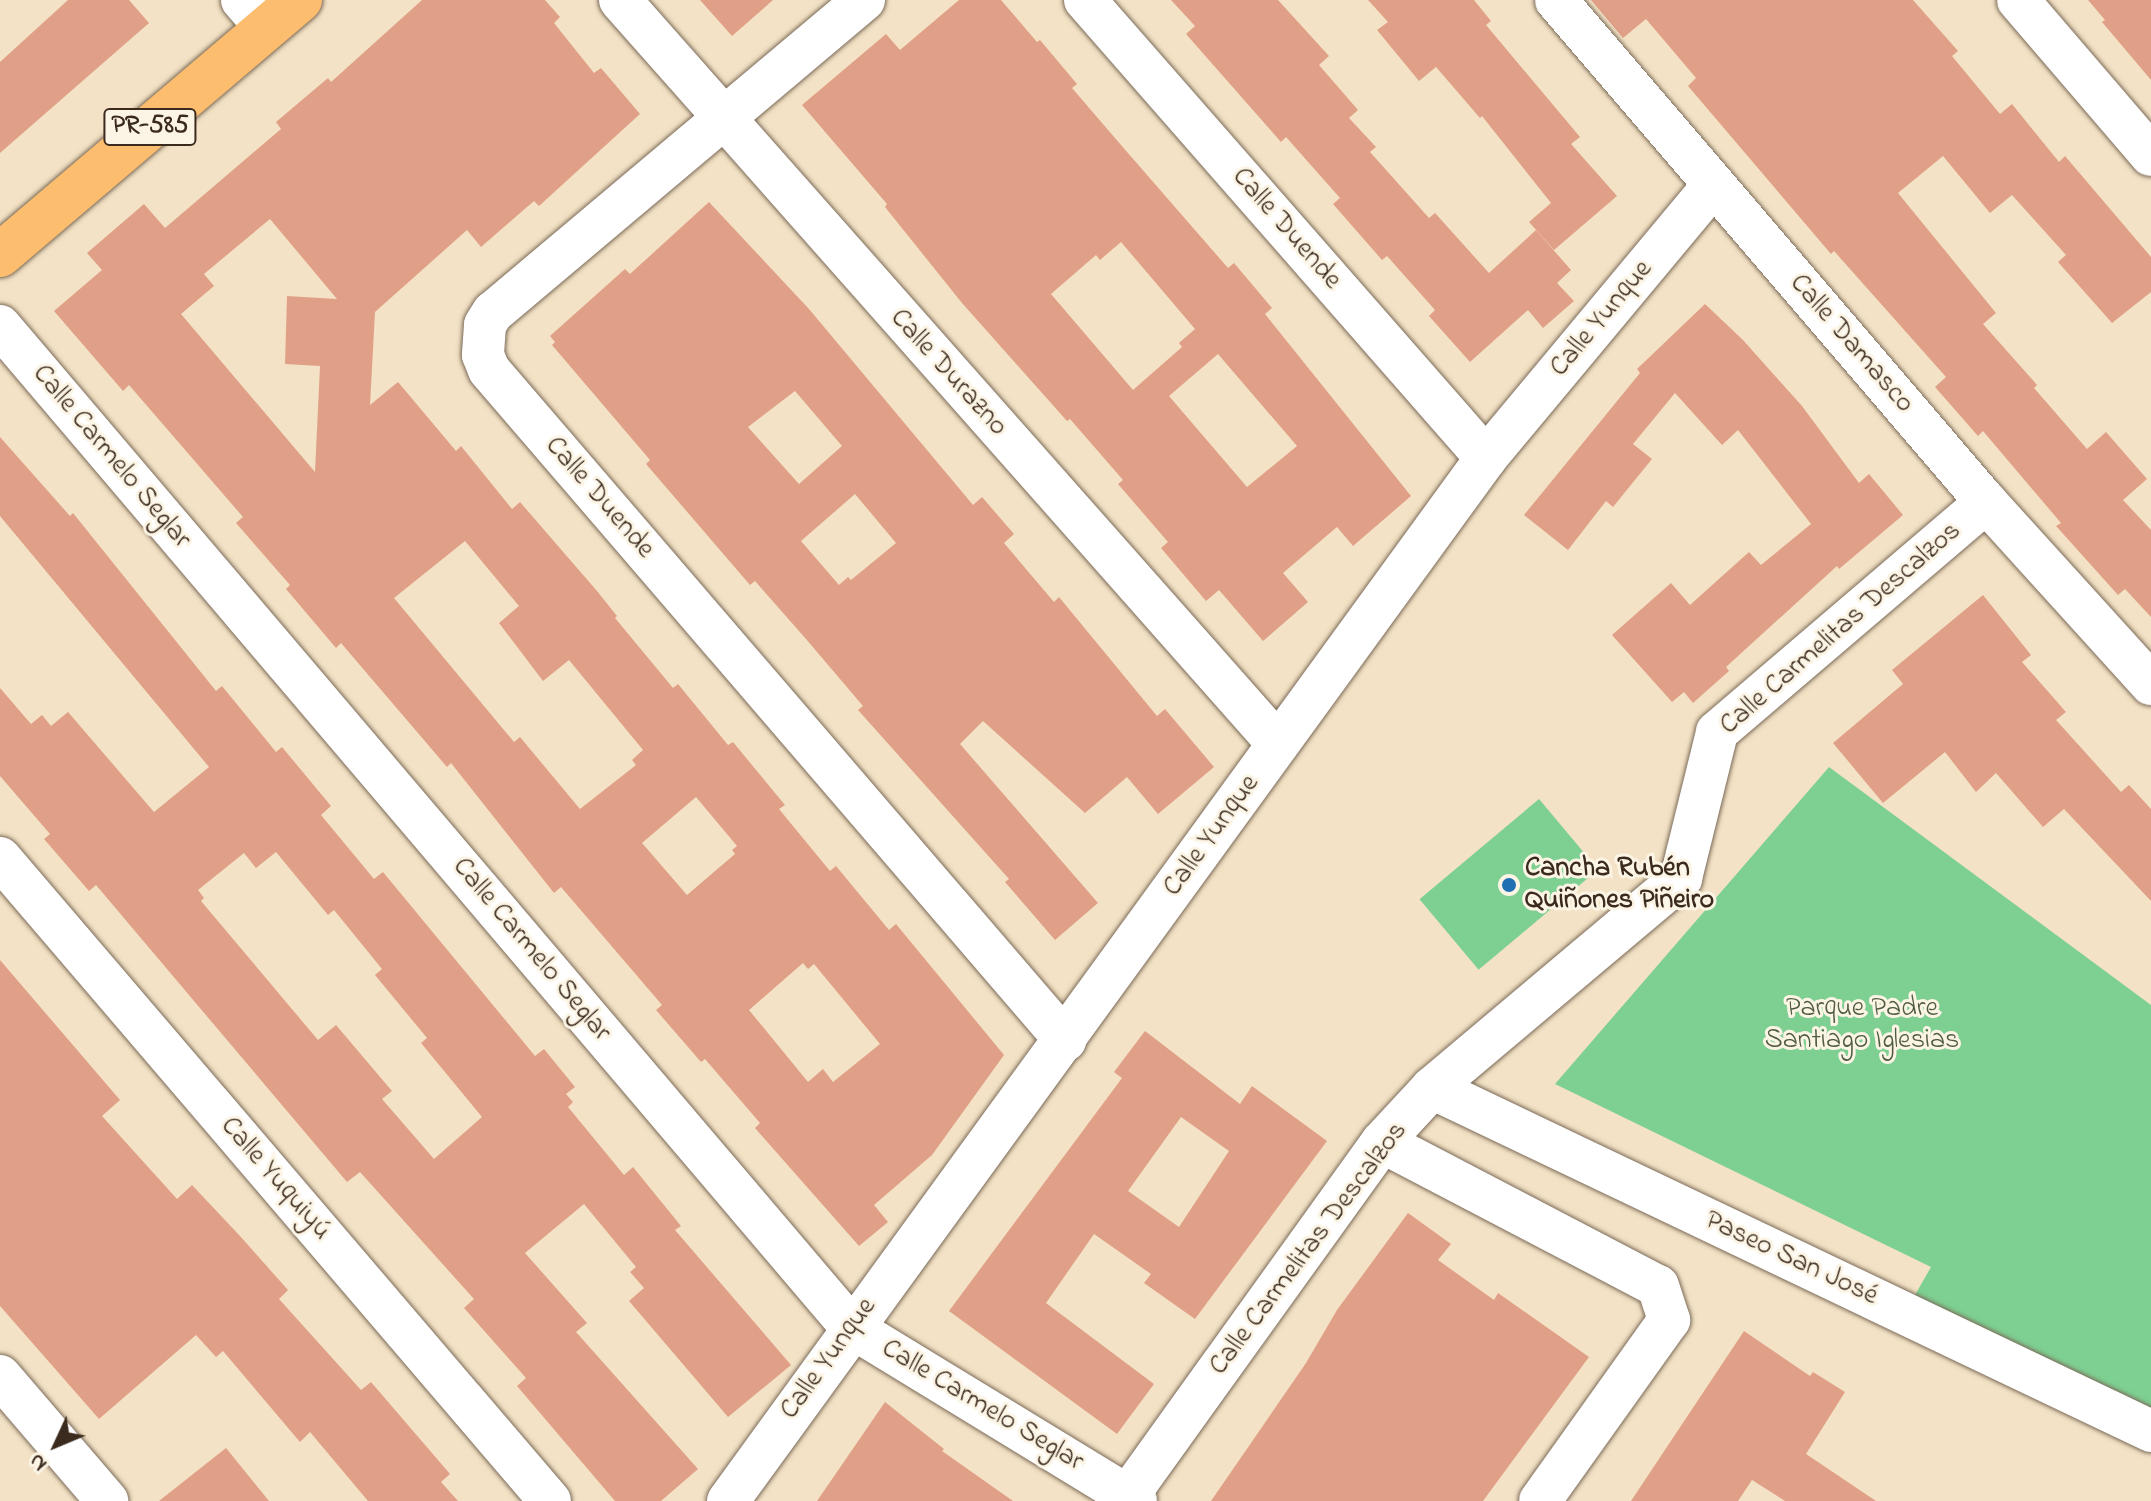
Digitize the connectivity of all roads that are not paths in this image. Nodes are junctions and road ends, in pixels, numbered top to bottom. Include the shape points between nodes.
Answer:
1 (300, 0) edge
2 (620, 0) edge
3 (864, 0) edge
4 (1085, 0) edge
5 (1556, 0) edge
6 (2018, 0) edge
7 (254, 14) edge
8 (723, 119) junction
9 (2151, 155) edge
10 (1714, 184) junction
11 (0, 255) edge
12 (0, 326) edge
13 (1486, 458) junction
14 (1986, 502) junction
15 (2151, 684) edge
16 (1278, 744) junction
17 (0, 858) edge
18 (1065, 1040) junction
19 (1432, 1088) junction
20 (1382, 1142) junction
21 (851, 1327) junction
22 (0, 1376) edge
23 (2151, 1431) edge
24 (1130, 1499) edge
25 (107, 1501) edge
26 (550, 1501) edge
27 (728, 1501) edge
28 (1540, 1501) edge

1 - 7 main road, PR-585
2 - 8 street, Calle Durazno
3 - 8 street, Calle Duende
4 - 13 street, Calle Duende
5 - 10 street, Calle Damasco
6 - 9 street
7 - 11 main road, PR-585
8 - 16 street, Calle Durazno
8 - 18 street, Calle Duende via 493,312 485,325 483,355 489,370
10 - 13 street, Calle Yunque
10 - 14 street, Calle Damasco
12 - 21 street, Calle Carmelo Seglar
13 - 16 street, Calle Yunque
14 - 15 street, Calle Damasco
14 - 19 street, Calle Carmelitas Descalzos via 1717,732 1681,878
16 - 18 street, Calle Yunque
17 - 26 street, Calle Yuquiyú
18 - 21 street, Calle Yunque
19 - 20 street, Calle Carmelitas Descalzos
19 - 23 street, Paseo San José
20 - 24 street, Calle Carmelitas Descalzos
20 - 28 street via 1658,1286 1669,1320
21 - 24 street, Calle Carmelo Seglar
21 - 27 street, Calle Yunque
22 - 25 street

